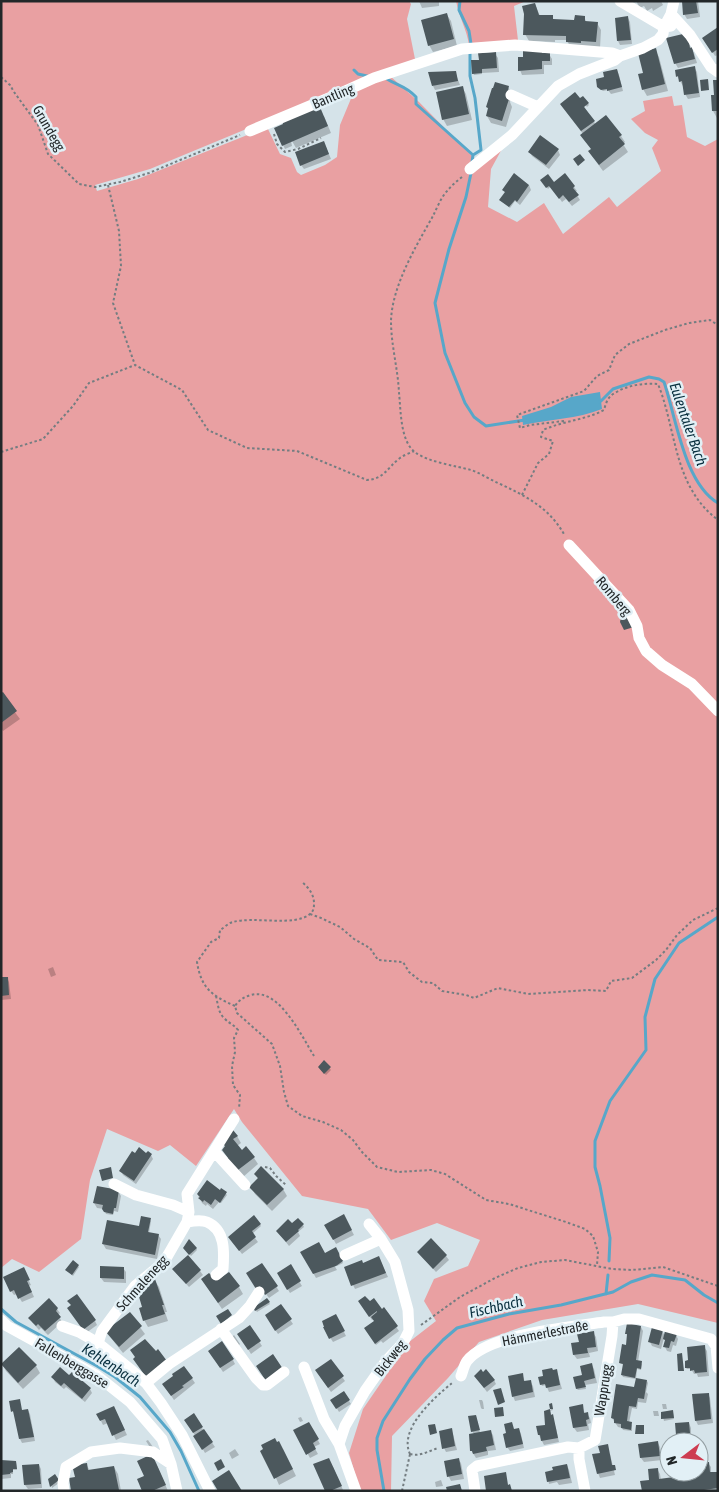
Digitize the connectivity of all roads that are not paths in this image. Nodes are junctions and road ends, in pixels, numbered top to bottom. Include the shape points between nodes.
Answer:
1 (620, 1) edge
2 (674, 1) edge
3 (671, 14) junction
4 (682, 25) junction
5 (664, 28) junction
6 (620, 56) junction
7 (718, 72) edge
8 (511, 95) dead end
9 (538, 107) junction
10 (250, 131) road end
11 (470, 169) road end
12 (569, 545) road end
13 (718, 711) edge
14 (234, 1119) road end
15 (214, 1151) junction
16 (114, 1184) dead end
17 (245, 1185) dead end
18 (188, 1217) junction
19 (369, 1224) dead end
20 (381, 1239) junction
21 (345, 1255) dead end
22 (216, 1275) dead end
23 (259, 1292) dead end
24 (1, 1320) edge
25 (613, 1322) junction
26 (62, 1326) dead end
27 (221, 1329) junction
28 (98, 1344) junction
29 (304, 1367) dead end
30 (718, 1368) edge
31 (284, 1372) dead end
32 (460, 1376) road end
33 (146, 1383) junction
34 (339, 1444) junction
35 (578, 1448) junction
36 (171, 1464) junction
37 (64, 1491) edge
38 (177, 1491) edge
39 (210, 1491) edge
40 (356, 1491) edge
41 (475, 1491) edge
42 (585, 1491) edge

1 - 5 street
2 - 3 street, Bantling
3 - 4 street
3 - 5 street, Bantling
4 - 5 street
4 - 7 street via 711,67
5 - 6 street, Bantling via 658,40
6 - 9 street, Bantling via 558,86
6 - 10 street, Bantling via 515,44 462,49 374,78
8 - 9 street
9 - 11 street, Bantling via 500,146
12 - 13 street, Romberg via 628,610 646,651 692,684
14 - 15 street, Schmalenegg
15 - 17 street
15 - 18 street, Schmalenegg via 187,1194
16 - 18 street via 136,1195 173,1205
18 - 22 street via 206,1221 221,1236 223,1269
18 - 28 street, Schmalenegg via 164,1262 135,1286 102,1331
19 - 20 street, Bickweg
20 - 21 street
20 - 34 street, Bickweg via 395,1262 400,1278 408,1310 409,1331 365,1391 345,1426
23 - 27 street via 239,1318
24 - 36 street, Fallenberggasse via 96,1375 130,1402 162,1439
25 - 30 street, Hämmerlestraße via 639,1319 705,1337 716,1346
25 - 32 street, Hämmerlestraße via 494,1343 467,1361
25 - 35 street, Wapprugg via 595,1440
26 - 28 street
27 - 31 street via 264,1385
27 - 33 street
28 - 33 street
29 - 34 street via 324,1418
33 - 39 street via 182,1435
34 - 40 street
35 - 41 street via 568,1447 477,1466 472,1470
35 - 42 street
36 - 37 street via 153,1452 120,1448 92,1452 66,1467
36 - 38 street, Fallenberggasse

